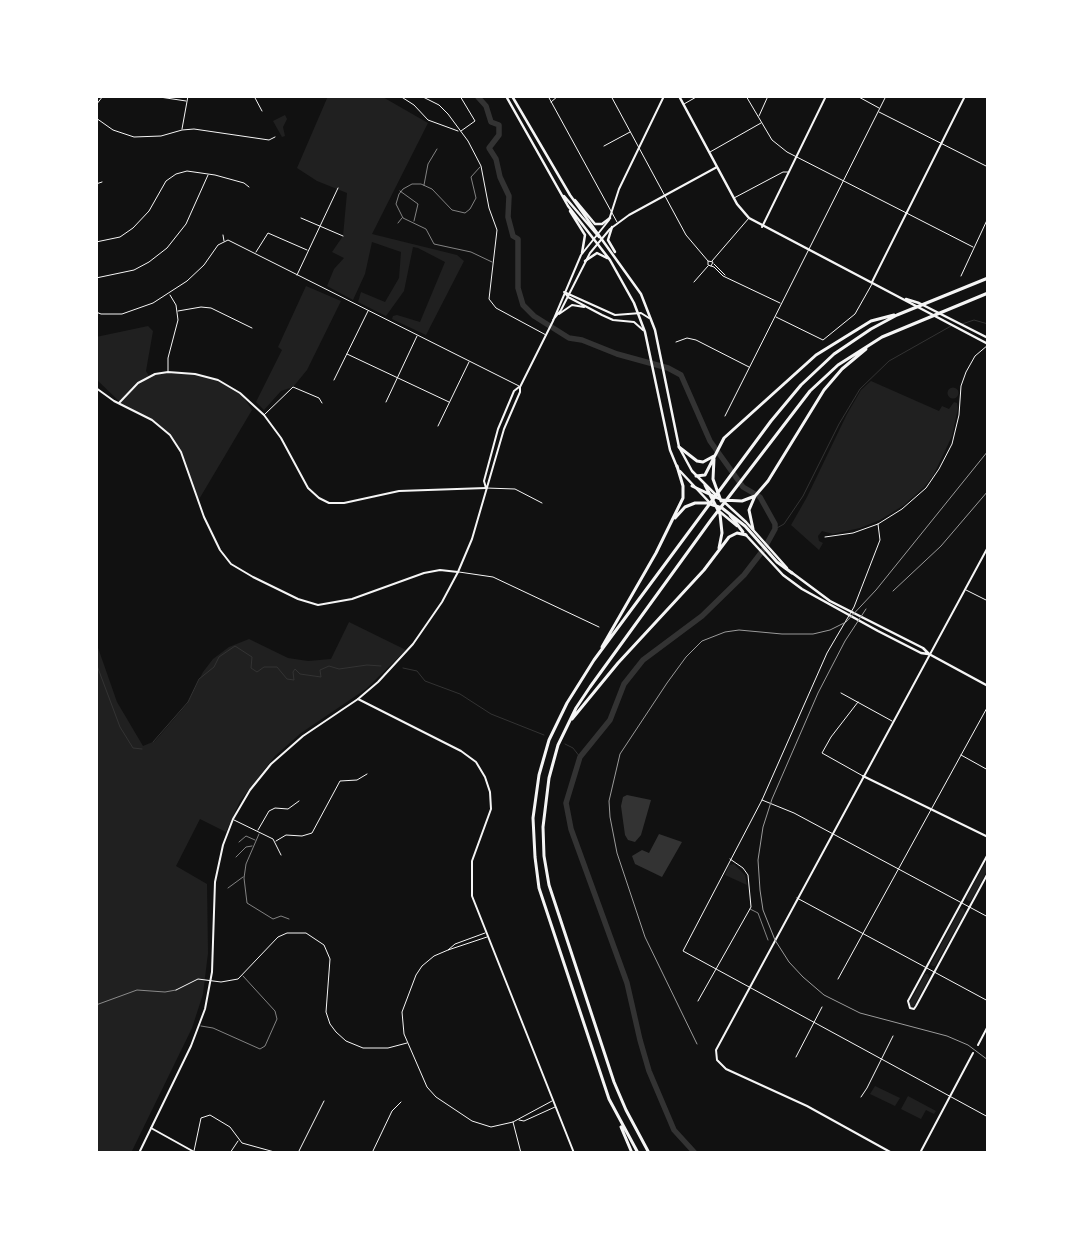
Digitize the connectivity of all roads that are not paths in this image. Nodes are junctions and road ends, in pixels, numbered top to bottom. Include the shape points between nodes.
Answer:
1 (103, 96) edge
2 (153, 96) edge
3 (188, 96) edge
4 (254, 96) edge
5 (400, 96) edge
6 (421, 96) edge
7 (460, 96) edge
8 (506, 96) edge
9 (512, 96) edge
10 (548, 96) edge
11 (558, 96) edge
12 (611, 96) edge
13 (664, 96) edge
14 (679, 96) edge
15 (698, 96) edge
16 (746, 96) edge
17 (768, 96) edge
18 (826, 96) edge
19 (857, 96) edge
20 (886, 96) edge
21 (965, 96) edge
22 (427, 98) edge
23 (187, 101) junction
24 (551, 102) junction
25 (684, 104) junction
26 (96, 105) edge
27 (880, 108) junction
28 (262, 111) dead end
29 (878, 112) junction
30 (758, 117) junction
31 (96, 118) edge
32 (761, 123) junction
33 (182, 130) junction
34 (460, 131) junction
35 (631, 132) junction
36 (275, 137) dead end
37 (941, 144) junction
38 (604, 146) dead end
39 (640, 147) junction
40 (437, 149) dead end
41 (709, 152) junction
42 (797, 158) junction
43 (481, 166) junction
44 (717, 167) junction
45 (988, 167) edge
46 (789, 172) junction
47 (208, 174) junction
48 (102, 182) dead end
49 (843, 182) junction
50 (96, 184) edge
51 (424, 185) junction
52 (248, 187) dead end
53 (338, 188) dead end
54 (400, 191) junction
55 (561, 192) junction
56 (570, 194) junction
57 (664, 196) junction
58 (734, 198) junction
59 (570, 209) junction
60 (612, 214) junction
61 (906, 214) junction
62 (402, 217) junction
63 (301, 218) dead end
64 (610, 218) junction
65 (749, 218) junction
66 (988, 218) edge
67 (398, 223) dead end
68 (414, 223) junction
69 (618, 223) junction
70 (762, 227) junction
71 (319, 228) junction
72 (612, 228) junction
73 (223, 235) dead end
74 (598, 235) junction
75 (343, 236) dead end
76 (602, 238) junction
77 (593, 239) junction
78 (224, 241) junction
79 (96, 242) edge
80 (597, 244) junction
81 (973, 247) junction
82 (308, 250) junction
83 (808, 250) junction
84 (256, 253) junction
85 (582, 253) junction
86 (610, 260) junction
87 (708, 261) junction
88 (585, 262) junction
89 (620, 262) junction
90 (493, 263) junction
91 (712, 263) junction
92 (708, 266) junction
93 (296, 275) junction
94 (961, 276) dead end
95 (96, 278) edge
96 (988, 278) edge
97 (694, 282) dead end
98 (872, 282) junction
99 (564, 292) junction
100 (569, 293) junction
101 (988, 293) edge
102 (170, 294) junction
103 (568, 297) junction
104 (903, 298) junction
105 (781, 304) junction
106 (590, 308) junction
107 (369, 311) junction
108 (96, 312) edge
109 (177, 312) junction
110 (639, 313) junction
111 (558, 315) junction
112 (897, 315) junction
113 (775, 317) junction
114 (552, 321) junction
115 (653, 324) junction
116 (252, 328) dead end
117 (645, 332) junction
118 (417, 335) junction
119 (546, 335) junction
120 (988, 338) edge
121 (676, 342) dead end
122 (874, 342) junction
123 (988, 345) edge
124 (347, 354) junction
125 (469, 361) junction
126 (750, 367) junction
127 (168, 372) junction
128 (398, 378) junction
129 (334, 380) dead end
130 (520, 386) junction
131 (96, 388) edge
132 (386, 402) dead end
133 (449, 402) junction
134 (119, 404) junction
135 (322, 404) dead end
136 (264, 415) junction
137 (725, 416) dead end
138 (438, 426) dead end
139 (679, 448) junction
140 (712, 461) junction
141 (677, 466) junction
142 (696, 476) junction
143 (705, 485) junction
144 (692, 486) junction
145 (486, 488) junction
146 (755, 496) junction
147 (714, 498) junction
148 (721, 500) junction
149 (542, 503) dead end
150 (712, 505) junction
151 (717, 506) junction
152 (719, 511) junction
153 (728, 512) junction
154 (672, 522) junction
155 (878, 524) junction
156 (752, 530) junction
157 (744, 534) junction
158 (825, 537) dead end
159 (988, 548) edge
160 (719, 549) junction
161 (458, 572) junction
162 (792, 573) joint
163 (966, 589) junction
164 (988, 601) edge
165 (599, 627) dead end
166 (929, 654) junction
167 (594, 660) junction
168 (988, 686) edge
169 (841, 693) dead end
170 (358, 699) junction
171 (858, 702) junction
172 (988, 706) edge
173 (892, 721) junction
174 (567, 726) junction
175 (961, 755) junction
176 (988, 770) edge
177 (368, 774) dead end
178 (862, 776) junction
179 (762, 800) junction
180 (299, 802) dead end
181 (930, 809) junction
182 (233, 819) junction
183 (259, 832) junction
184 (832, 833) junction
185 (988, 837) edge
186 (257, 840) junction
187 (276, 841) junction
188 (239, 842) dead end
189 (254, 846) junction
190 (988, 854) edge
191 (281, 855) dead end
192 (236, 857) dead end
193 (729, 859) junction
194 (898, 868) junction
195 (988, 874) edge
196 (244, 876) junction
197 (228, 888) dead end
198 (797, 898) junction
199 (962, 903) junction
200 (970, 907) junction
201 (750, 908) junction
202 (988, 917) edge
203 (289, 919) dead end
204 (485, 933) junction
205 (862, 934) junction
206 (486, 938) junction
207 (768, 940) dead end
208 (448, 950) junction
209 (926, 968) junction
210 (716, 969) junction
211 (934, 972) junction
212 (243, 976) junction
213 (838, 979) dead end
214 (211, 981) junction
215 (748, 988) junction
216 (176, 990) joint
217 (698, 1001) dead end
218 (988, 1001) edge
219 (96, 1005) edge
220 (822, 1007) dead end
221 (814, 1023) junction
222 (199, 1026) junction
223 (988, 1026) edge
224 (893, 1036) dead end
225 (407, 1043) junction
226 (978, 1045) dead end
227 (973, 1053) dead end
228 (796, 1056) dead end
229 (882, 1060) junction
230 (861, 1097) dead end
231 (950, 1097) junction
232 (324, 1101) dead end
233 (553, 1101) junction
234 (400, 1103) dead end
235 (555, 1107) junction
236 (616, 1113) junction
237 (988, 1117) edge
238 (519, 1120) junction
239 (513, 1122) junction
240 (151, 1128) junction
241 (238, 1140) junction
242 (195, 1152) edge
243 (278, 1152) edge
244 (140, 1153) edge
245 (230, 1153) edge
246 (298, 1153) edge
247 (372, 1153) edge
248 (521, 1153) edge
249 (574, 1153) edge
250 (632, 1153) edge
251 (638, 1153) edge
252 (649, 1153) edge
253 (892, 1153) edge
254 (920, 1153) edge

1 - 26 street
2 - 23 street
3 - 23 street
4 - 28 street
5 - 34 street via 428,120
6 - 22 street
7 - 34 street via 475,121
8 - 55 main road
9 - 56 main road
10 - 24 street
11 - 24 street
12 - 35 street
13 - 39 street
14 - 25 main road
15 - 25 street
16 - 30 street
17 - 30 street
18 - 42 street
19 - 27 street
20 - 27 street
21 - 37 street
22 - 34 street via 439,105
23 - 33 street
24 - 60 street
25 - 41 main road
27 - 29 street
29 - 37 street
29 - 49 street
30 - 32 street
31 - 33 street via 113,130 134,137 161,136
32 - 41 street
32 - 42 street via 774,142
33 - 36 street via 208,130 269,140
34 - 43 street
35 - 38 street
35 - 39 street
37 - 45 street
37 - 61 street
39 - 57 street
39 - 60 street via 619,189
40 - 51 lane via 428,164
41 - 44 main road
42 - 46 street
42 - 49 street
43 - 51 lane via 471,177 476,198 465,213 452,210
43 - 90 street via 497,230
44 - 57 street
44 - 58 main road
46 - 58 street via 783,172
46 - 70 street
47 - 52 street via 244,183
47 - 79 street via 187,171 170,177 149,211 133,228 120,237
47 - 95 street via 186,224 167,248 134,270
48 - 50 street
49 - 61 street
49 - 83 street
51 - 54 lane via 412,184
53 - 71 street
54 - 62 lane via 396,204
54 - 68 lane via 418,204
55 - 59 main road
55 - 74 main road
56 - 64 main road via 595,224 602,224
56 - 74 main road
57 - 69 street
57 - 87 street via 692,244
58 - 65 main road
59 - 77 main road
59 - 85 main road via 585,235
60 - 64 street
60 - 69 street
61 - 81 street
61 - 98 street
62 - 67 lane
62 - 68 lane
63 - 71 street
64 - 74 street
65 - 70 main road
65 - 91 street
66 - 81 street
68 - 90 lane via 426,229 434,244 471,252
69 - 72 street
70 - 83 main road
71 - 75 street
71 - 82 street
72 - 76 street
72 - 89 main road via 608,240
73 - 78 street
74 - 76 main road
74 - 77 street
76 - 80 street
76 - 89 main road
77 - 80 main road
77 - 85 street
78 - 84 street via 232,241
78 - 102 street via 199,270
80 - 86 main road
80 - 88 street
81 - 94 street
82 - 84 street via 268,233
82 - 93 street
83 - 98 main road
83 - 105 street
84 - 93 street
85 - 99 street
86 - 88 main road via 597,253
86 - 110 main road
87 - 91 street
87 - 92 street
88 - 100 street
89 - 115 main road via 641,294
90 - 119 street via 488,295 492,304
91 - 92 street
91 - 105 street via 726,276
92 - 97 street
93 - 107 street
96 - 112 highway
98 - 104 main road
98 - 113 street via 855,314 823,340
99 - 100 street
99 - 103 street
99 - 114 street
100 - 103 street
100 - 110 street via 615,315
101 - 122 highway
102 - 108 street via 122,314
102 - 109 street
103 - 106 street
103 - 111 street
104 - 120 main road via 919,302
104 - 123 main road
105 - 113 street
106 - 111 street via 572,305
106 - 117 street via 610,319 634,322
107 - 118 street
107 - 124 street
109 - 116 street via 211,308
109 - 127 street
110 - 115 street via 647,316
110 - 117 main road
111 - 114 street
112 - 140 highway via 871,321 823,349 722,441
112 - 167 highway via 852,341 814,372 780,410
113 - 126 street
114 - 119 street
115 - 139 main road
117 - 141 main road via 670,450
118 - 125 street
118 - 128 street
119 - 130 street
121 - 126 street via 692,339
122 - 146 highway via 842,369 820,395 765,486
122 - 174 highway via 838,365 814,387 711,520 586,693
123 - 155 street via 975,356 966,372 961,386 956,430 944,462 917,497
124 - 128 street
124 - 129 street
125 - 130 street
125 - 133 street
126 - 137 street
127 - 134 street via 143,379
127 - 136 street via 218,380 234,389
128 - 132 street
128 - 133 street
130 - 145 street
130 - 145 street via 514,391 501,421 484,481
131 - 134 street
133 - 138 street
134 - 161 street via 157,424 174,440 204,517 227,560 285,594 325,605 352,599 424,573 440,570
135 - 136 street via 319,398 293,387
136 - 145 street via 277,431 308,488 329,502 344,503 399,491
139 - 140 highway via 697,461
139 - 142 main road
140 - 142 highway via 705,474
140 - 148 highway
141 - 144 main road
141 - 154 highway via 684,494
142 - 143 main road
143 - 147 highway
143 - 148 main road
144 - 147 highway
144 - 150 main road
145 - 149 street via 516,489
145 - 161 street via 476,526
146 - 148 highway via 747,500
146 - 156 highway via 749,514
147 - 148 highway
147 - 151 highway
148 - 153 highway
148 - 156 main road
150 - 151 highway
150 - 152 main road
150 - 154 highway via 690,504
151 - 152 highway
151 - 153 highway
152 - 157 main road
152 - 160 highway via 722,533
153 - 156 highway
153 - 157 highway
154 - 167 highway
155 - 158 street via 853,533
155 - 179 street via 880,540 854,607 827,653
156 - 162 highway
157 - 160 highway via 733,534
157 - 166 main road via 783,575 836,609 921,653
159 - 163 street
160 - 174 highway via 706,568 618,663
161 - 165 street via 493,577
161 - 170 street via 434,614 403,656
162 - 166 main road via 832,602
163 - 164 street
163 - 166 street
166 - 168 main road
166 - 173 street
167 - 236 highway via 564,708 549,740 536,791 533,837 536,873 543,902
169 - 171 street
170 - 182 street via 281,754 250,790
170 - 204 street via 461,751 476,762 486,777 491,809 474,852 470,879 473,902
171 - 173 street
171 - 178 street via 822,753
172 - 175 street
173 - 178 street
174 - 252 highway via 552,764 544,808 543,846 549,885 614,1082
175 - 176 street
175 - 181 street
177 - 187 street via 357,780 340,781 312,833 286,835
178 - 181 street
178 - 184 street
179 - 184 street
179 - 193 street
180 - 183 street via 288,809 269,811
181 - 185 street
181 - 194 street
182 - 183 street
182 - 214 street via 215,882
183 - 186 lane
183 - 187 street
184 - 194 street
184 - 198 street
186 - 188 lane via 246,836
186 - 189 lane
187 - 191 street
189 - 192 lane via 246,847
189 - 196 lane
190 - 199 street
193 - 201 street via 748,875
193 - 210 street via 683,951
194 - 199 street
194 - 205 street
195 - 200 street
196 - 197 lane
196 - 203 lane via 246,901 250,907 273,919 281,916
198 - 205 street
198 - 215 street
199 - 200 street
199 - 209 street
200 - 202 street
200 - 211 street
201 - 207 lane via 758,913
201 - 210 street
204 - 206 street
204 - 208 street via 455,944
205 - 209 street
205 - 213 street
206 - 208 street
206 - 233 street
208 - 225 street via 428,960 416,975 402,1012
209 - 211 street
209 - 211 street via 908,1002 910,1008 914,1009
210 - 215 street
210 - 217 street
211 - 218 street
212 - 214 street via 233,981
212 - 222 lane via 275,1011 277,1019 265,1046 260,1048 213,1028
212 - 225 street via 278,937 292,932 310,935 324,945 330,959 326,1007 334,1030 346,1041 363,1048 388,1048
214 - 216 street via 192,980
214 - 222 street
215 - 221 street
215 - 253 street via 717,1045 719,1063
216 - 219 lane via 137,990
220 - 221 street
221 - 228 street
221 - 229 street
222 - 240 street
223 - 226 street
224 - 229 street
225 - 239 street via 426,1087 436,1097 479,1124 491,1127
227 - 231 street
229 - 230 street
229 - 231 street
231 - 237 street
231 - 254 street
232 - 246 street
233 - 235 street
233 - 238 street
234 - 247 street via 392,1111
235 - 238 street via 524,1121
235 - 249 street
236 - 250 highway
236 - 251 highway
238 - 239 street
239 - 248 street
240 - 242 street
240 - 244 street
241 - 242 street via 230,1127 210,1115 202,1118
241 - 243 street via 251,1147
241 - 245 street

